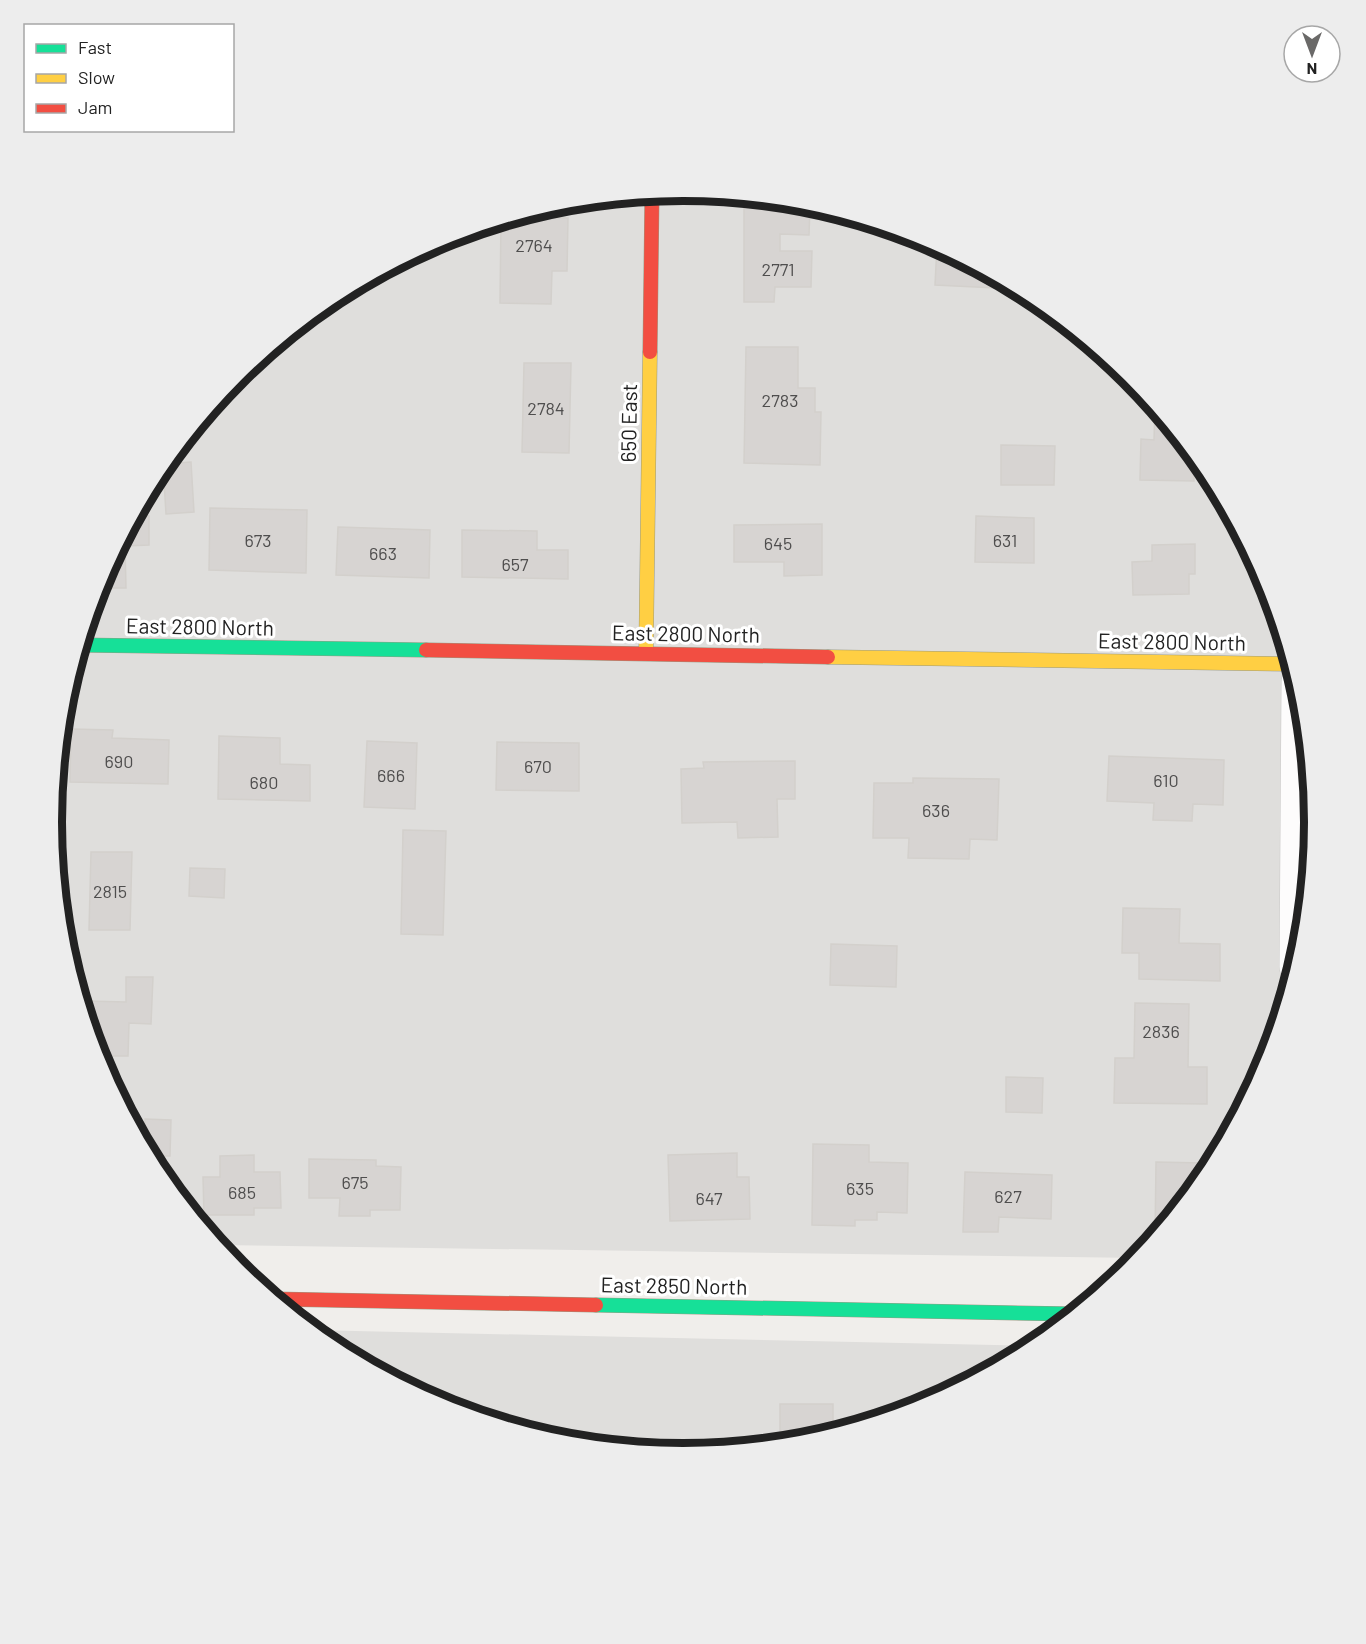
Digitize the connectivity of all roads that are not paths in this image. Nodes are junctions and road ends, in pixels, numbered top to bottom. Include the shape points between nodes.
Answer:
1 (652, 202) edge
2 (87, 645) edge
3 (646, 653) junction
4 (1284, 664) edge
5 (1298, 732) edge
6 (1296, 921) edge
7 (286, 1299) edge
8 (1063, 1314) edge

1 - 3 street, 650 East
2 - 3 street, East 2800 North
3 - 4 street, East 2800 North
5 - 6 street
7 - 8 street, East 2850 North

